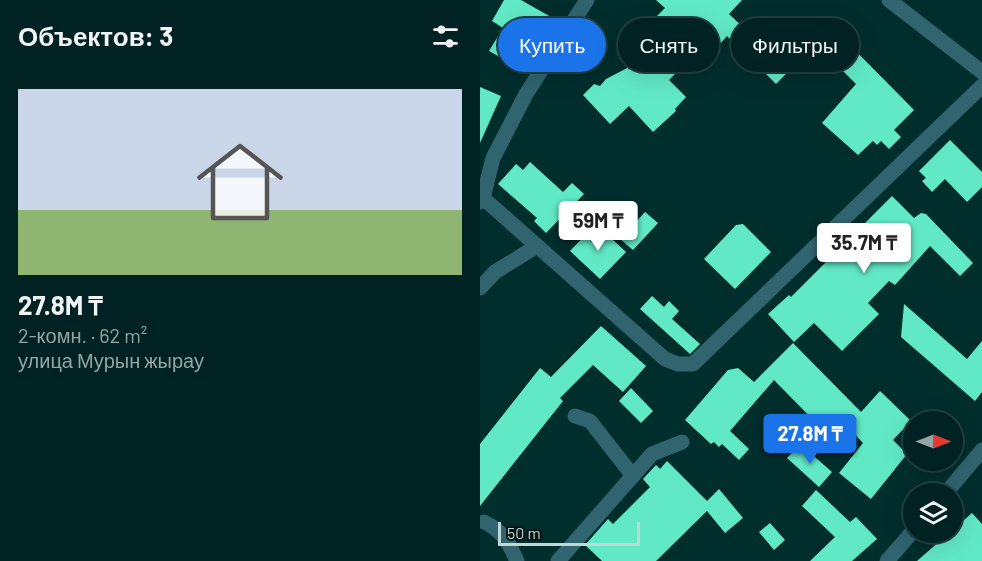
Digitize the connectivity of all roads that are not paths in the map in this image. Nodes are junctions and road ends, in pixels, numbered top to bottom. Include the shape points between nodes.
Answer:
1 (587, 0) edge
2 (888, 0) edge
3 (982, 72) edge
4 (982, 86) edge
5 (481, 200) edge
6 (537, 246) junction
7 (480, 288) edge
8 (575, 416) dead end
9 (682, 442) dead end
10 (982, 450) edge
11 (633, 476) junction
12 (954, 483) edge
13 (483, 522) dead end
14 (903, 543) edge
15 (517, 561) edge
16 (558, 561) edge
17 (887, 561) edge

1 - 5 street via 526,94 493,158
2 - 3 street
4 - 6 street via 693,364 665,359
5 - 6 street
6 - 7 street via 495,272
8 - 11 street via 590,421
9 - 11 street via 652,454
10 - 12 street
11 - 16 street
13 - 15 street via 496,527
14 - 17 street

